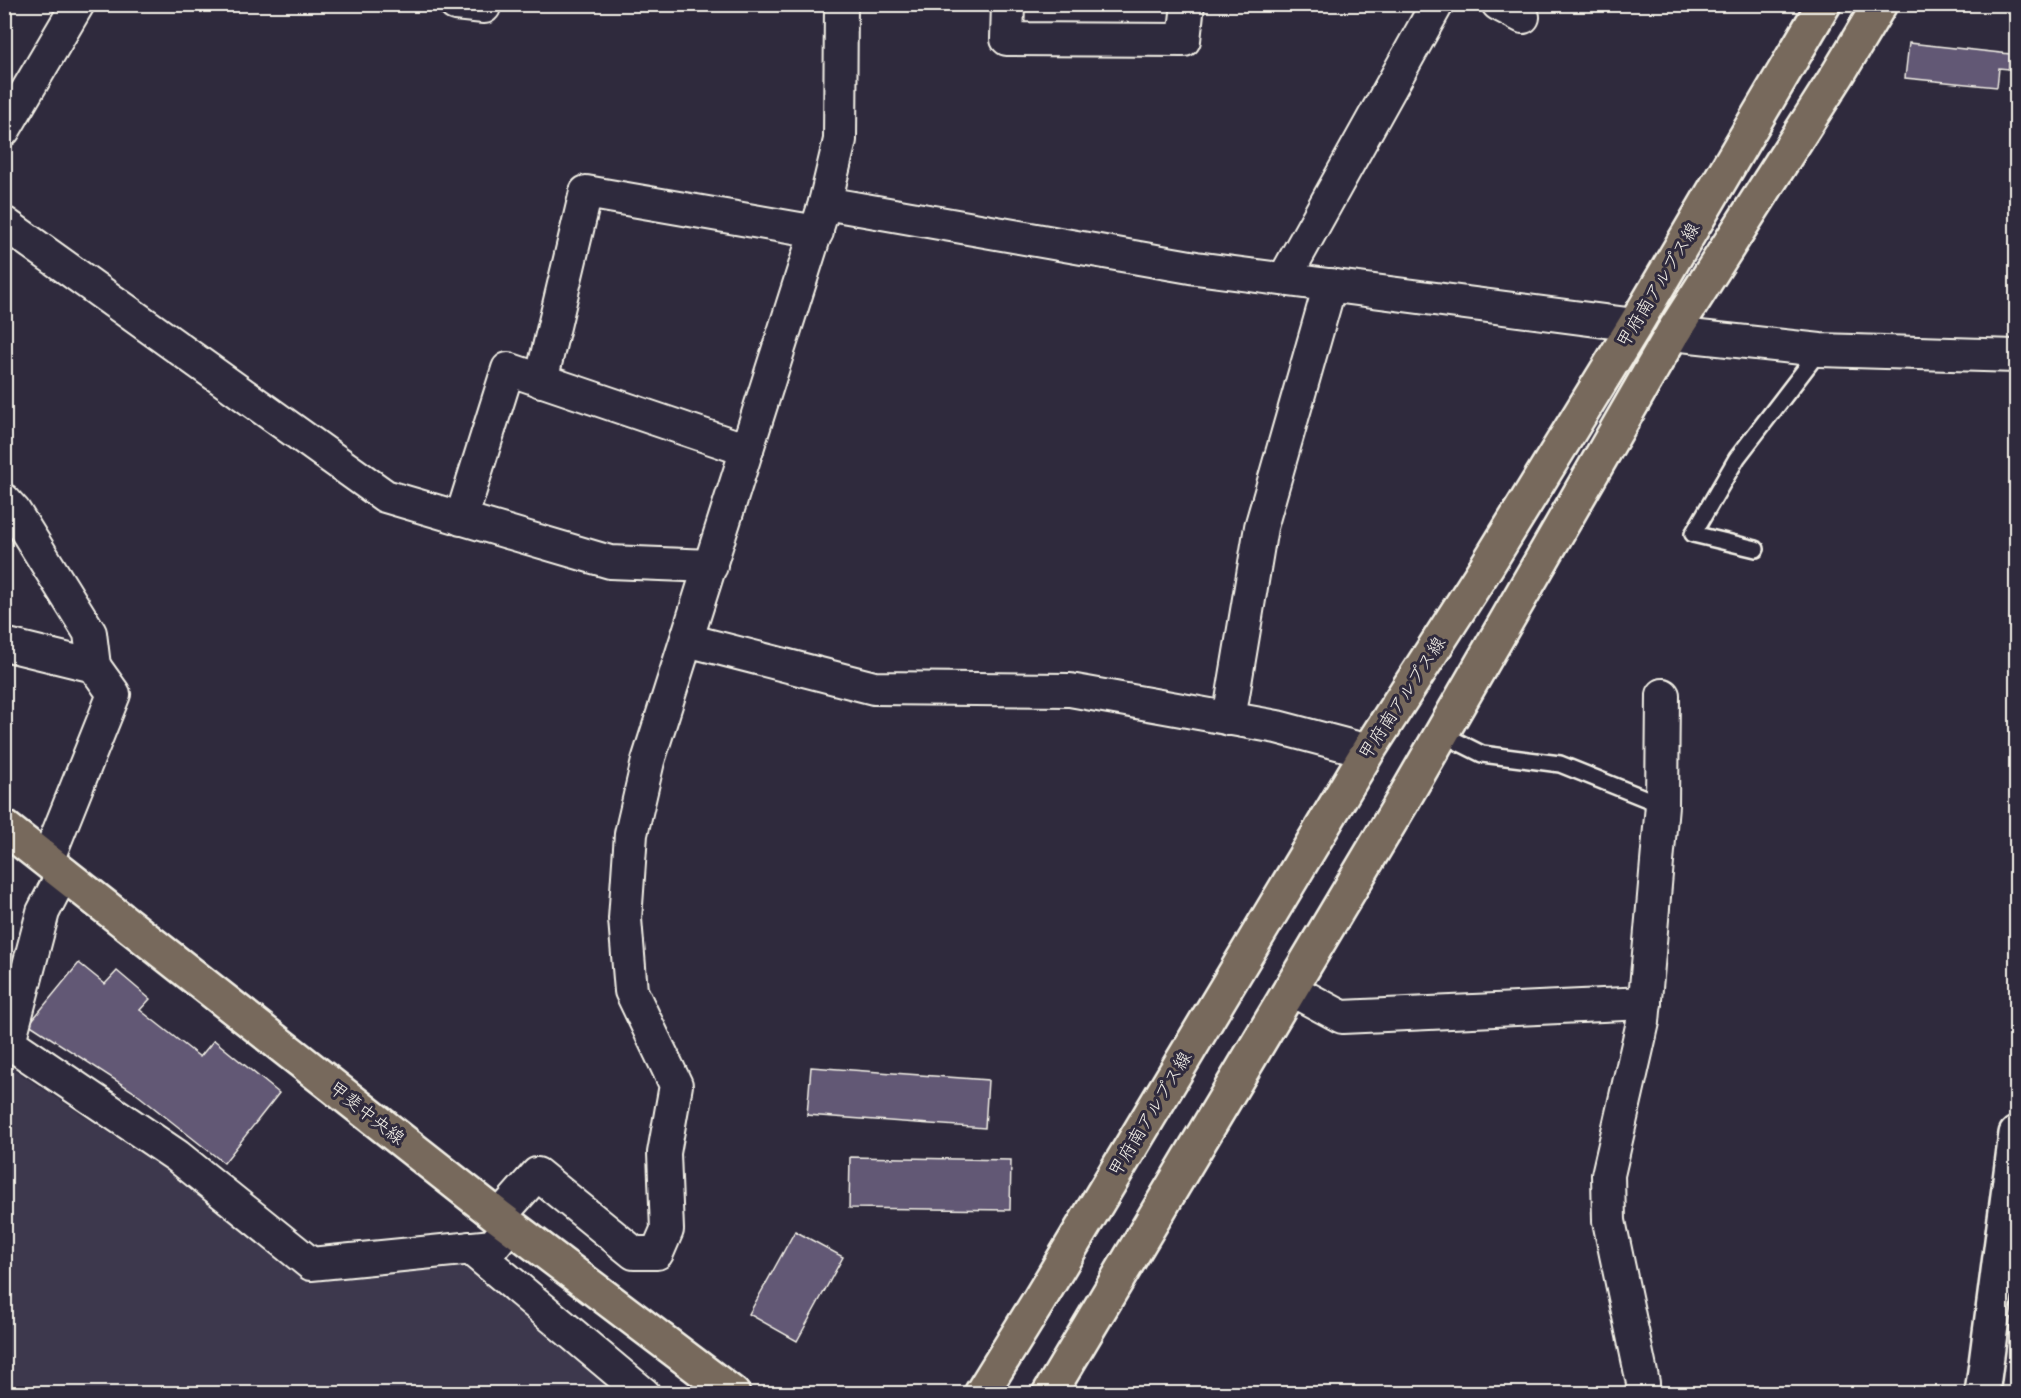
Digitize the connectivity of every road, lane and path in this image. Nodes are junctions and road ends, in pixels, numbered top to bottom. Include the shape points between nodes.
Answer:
1 (78, 4) edge
2 (455, 4) edge
3 (484, 4) edge
4 (842, 4) edge
5 (1008, 4) edge
6 (1188, 4) edge
7 (1437, 4) edge
8 (1824, 4) edge
9 (1880, 4) edge
10 (4, 130) edge
11 (825, 203) junction
12 (4, 223) edge
13 (817, 232) junction
14 (1284, 279) junction
15 (1330, 285) junction
16 (1635, 325) junction
17 (1672, 334) junction
18 (1820, 350) junction
19 (2016, 356) edge
20 (542, 381) junction
21 (747, 450) junction
22 (4, 500) edge
23 (461, 519) junction
24 (1756, 549) dead end
25 (711, 566) junction
26 (687, 640) junction
27 (4, 644) edge
28 (94, 666) junction
29 (1663, 695) dead end
30 (1229, 718) junction
31 (1442, 734) junction
32 (1368, 751) junction
33 (1662, 805) junction
34 (4, 827) edge
35 (55, 867) junction
36 (1290, 989) junction
37 (1645, 1002) junction
38 (7, 1041) edge
39 (2016, 1150) edge
40 (505, 1221) junction
41 (470, 1248) junction
42 (644, 1394) edge
43 (733, 1394) edge
44 (981, 1394) edge
45 (1049, 1394) edge
46 (1642, 1394) edge
47 (1982, 1394) edge

1 - 10 street
2 - 3 street
4 - 11 street via 840,140
5 - 6 street via 1007,39 1184,40
7 - 14 street
8 - 16 main road, 甲府南アルプス線
9 - 17 main road, 甲府南アルプス線
11 - 13 street
11 - 14 street via 1196,268
12 - 23 street via 385,496
13 - 20 street via 586,192
13 - 21 street
14 - 15 street
15 - 16 street
15 - 30 street via 1261,527
16 - 32 main road, 甲府南アルプス線
17 - 18 street
17 - 31 main road, 甲府南アルプス線
18 - 19 street
18 - 24 lane via 1737,458 1693,534
20 - 21 street
20 - 23 street via 508,369
21 - 25 street
22 - 28 street via 90,633
23 - 25 street via 610,562
25 - 26 street
26 - 30 street via 874,688 1070,690
26 - 40 street via 648,761 631,834 625,919 631,991 676,1084 664,1153 667,1230 657,1253 634,1253 537,1174
27 - 28 street
28 - 35 street via 114,694
29 - 33 street
30 - 32 street
31 - 33 lane via 1482,754 1560,764
31 - 36 main road, 甲府南アルプス線
32 - 44 main road, 甲府南アルプス線
33 - 37 street
34 - 35 main road, 甲斐中央線
35 - 38 street
35 - 40 main road, 甲斐中央線
36 - 37 street via 1342,1017
36 - 45 main road, 甲府南アルプス線
37 - 46 street via 1608,1175 1609,1221
38 - 41 street via 177,1156 311,1264
39 - 47 street
40 - 41 street via 493,1246
40 - 43 main road, 甲斐中央線
41 - 42 street

